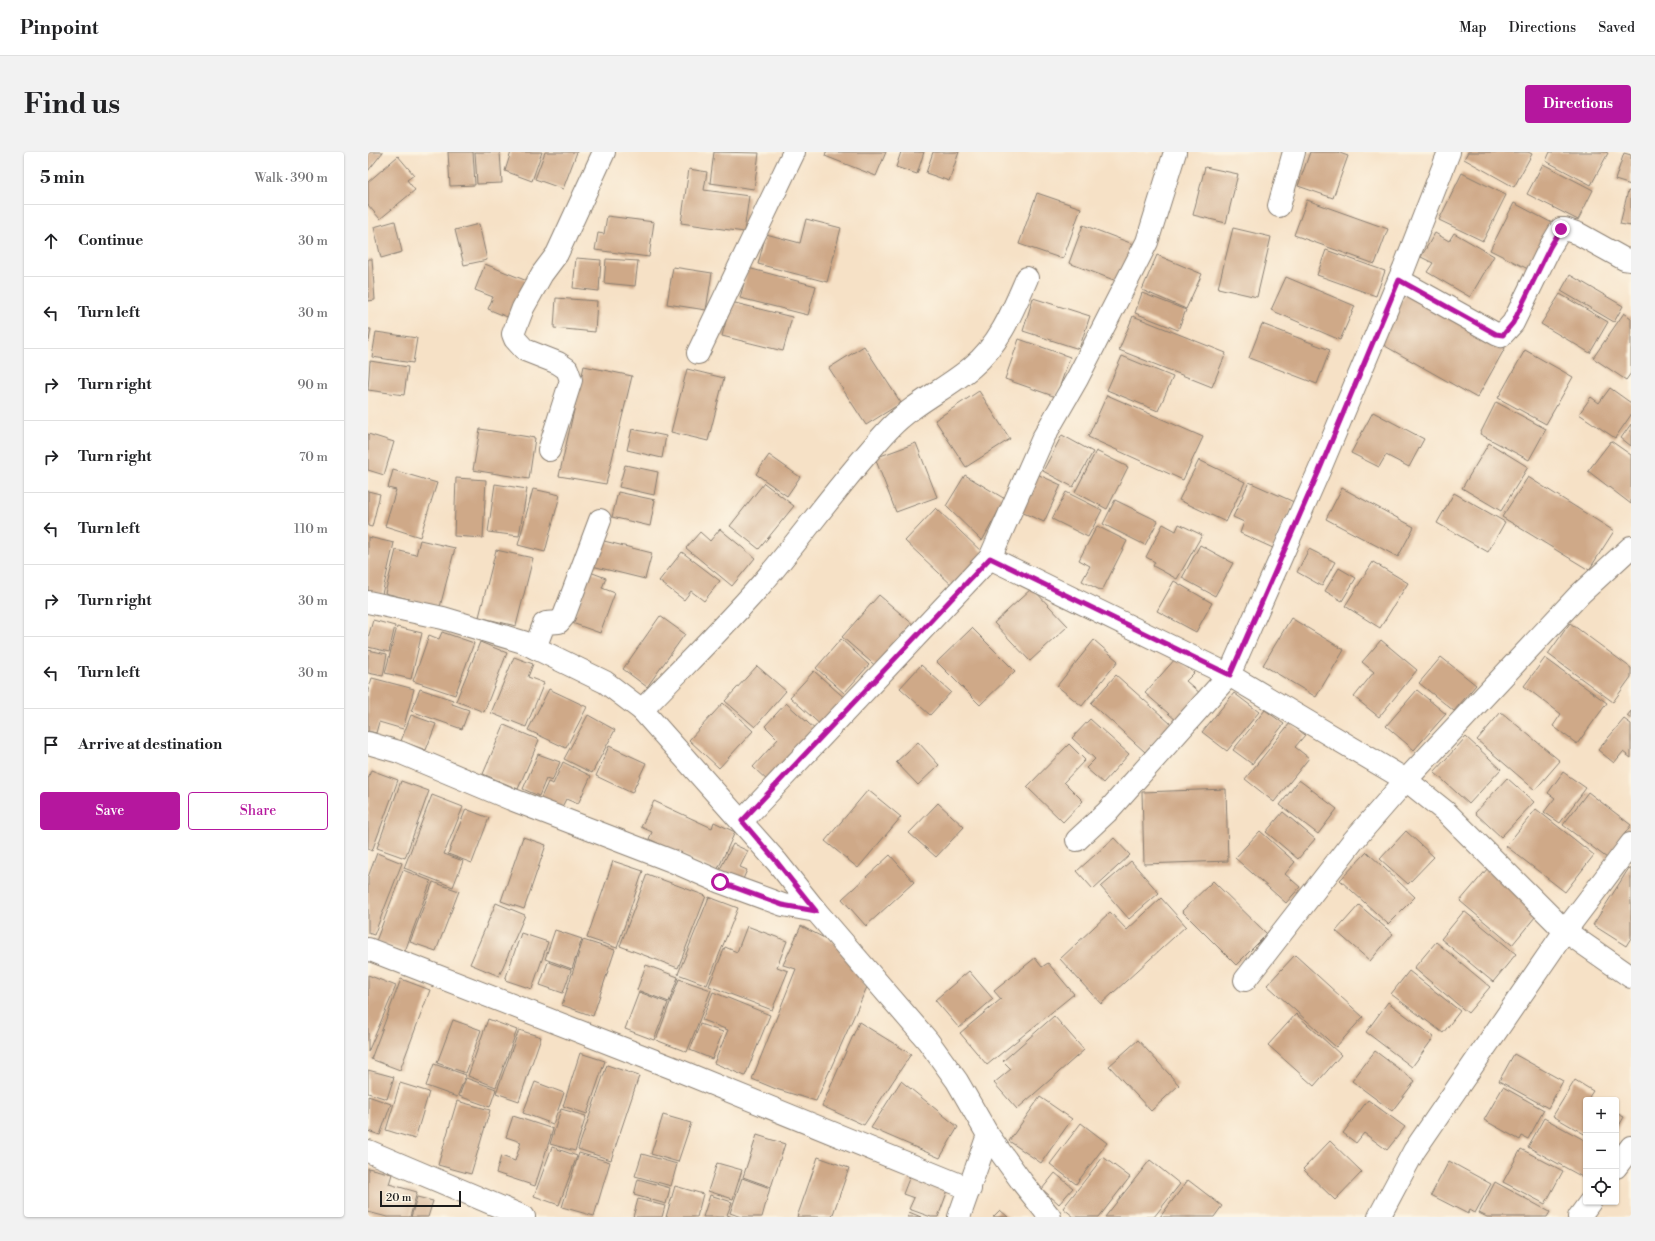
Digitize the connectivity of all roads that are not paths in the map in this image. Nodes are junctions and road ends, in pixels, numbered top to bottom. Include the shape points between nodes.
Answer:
1 (604, 152) edge
2 (794, 152) edge
3 (1174, 152) edge
4 (1294, 152) edge
5 (1449, 152) edge
6 (1279, 206) dead end
7 (1631, 260) edge
8 (1027, 278) dead end
9 (1399, 280) junction
10 (698, 353) dead end
11 (549, 450) dead end
12 (600, 520) dead end
13 (1631, 547) edge
14 (990, 558) junction
15 (368, 602) edge
16 (535, 648) junction
17 (1230, 675) junction
18 (642, 710) junction
19 (368, 743) edge
20 (1406, 780) junction
21 (742, 821) junction
22 (1077, 840) dead end
23 (1631, 844) edge
24 (816, 911) junction
25 (1565, 931) junction
26 (368, 949) edge
27 (1631, 977) edge
28 (1245, 980) dead end
29 (988, 1135) junction
30 (1631, 1147) edge
31 (368, 1151) edge
32 (1619, 1163) edge
33 (970, 1188) junction
34 (1588, 1205) edge
35 (524, 1217) edge
36 (959, 1217) edge
37 (1050, 1217) edge
38 (1379, 1217) edge
39 (1580, 1217) edge

1 - 11 street via 556,254 523,308 513,334 525,350 558,363 566,369 571,380
2 - 10 street
3 - 14 street via 1147,242 1077,379 1043,438
4 - 6 street
5 - 9 street
7 - 9 street via 1624,259 1575,232 1561,229 1513,323 1501,336
8 - 18 street via 995,343 973,367 890,427 759,587
9 - 17 street
12 - 16 street via 564,616 559,622 544,624
13 - 20 street via 1580,594
14 - 17 street
14 - 21 street
15 - 16 street via 443,618
16 - 18 street via 604,682
17 - 20 street
17 - 22 street via 1107,812
18 - 21 street
19 - 24 street via 399,752 720,882 782,905
20 - 25 street via 1451,817
20 - 28 street via 1353,841
21 - 24 street
23 - 25 street
24 - 29 street via 943,1060
25 - 27 street
25 - 38 street via 1414,1151
26 - 33 street via 666,1065
29 - 33 street
29 - 37 street
30 - 32 street
31 - 35 street
33 - 36 street
34 - 39 street

